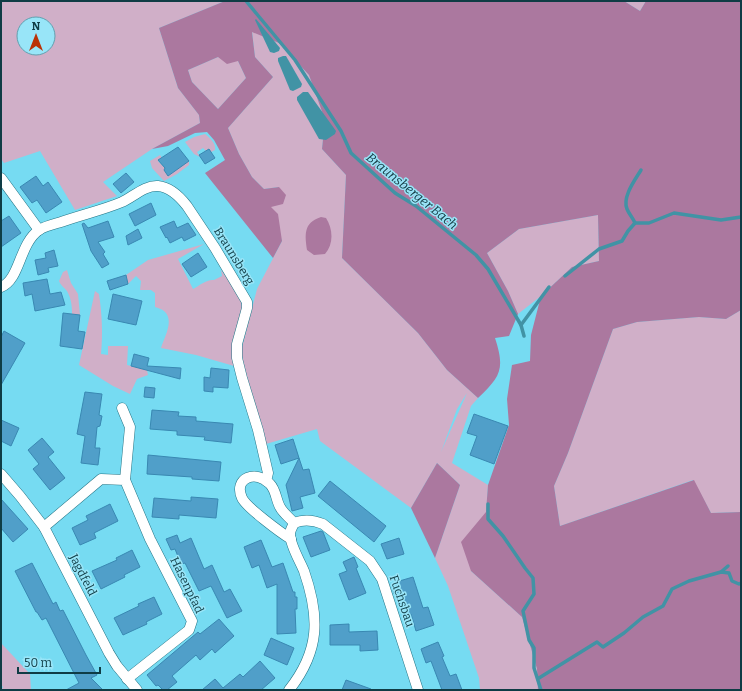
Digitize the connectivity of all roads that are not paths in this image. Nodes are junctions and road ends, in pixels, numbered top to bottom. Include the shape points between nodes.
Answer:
1 (1, 178) edge
2 (39, 230) junction
3 (1, 287) edge
4 (122, 408) dead end
5 (1, 474) edge
6 (125, 480) junction
7 (266, 481) junction
8 (294, 522) junction
9 (44, 526) junction
10 (291, 539) junction
11 (127, 679) junction
12 (137, 690) edge
13 (289, 690) edge
14 (418, 690) edge

1 - 2 street
2 - 3 street via 24,250 12,280
2 - 7 street, Braunsberg via 120,202 151,186 162,187 182,200 215,248 247,302 237,344 237,358 258,430 268,473
4 - 6 street, Hasenpfad via 130,427
5 - 9 street, Jagdfeld
6 - 9 street via 101,479
6 - 11 street, Hasenpfad via 150,539 192,621 189,630
7 - 8 street via 273,488 282,511
7 - 10 street via 256,476 247,478 242,484 241,497
8 - 10 street
8 - 14 street, Fuchsbau via 308,520 323,524 370,561 382,579
9 - 11 street, Jagdfeld via 98,635
10 - 13 street via 309,587 315,628 309,659
11 - 12 street, Jagdfeld

